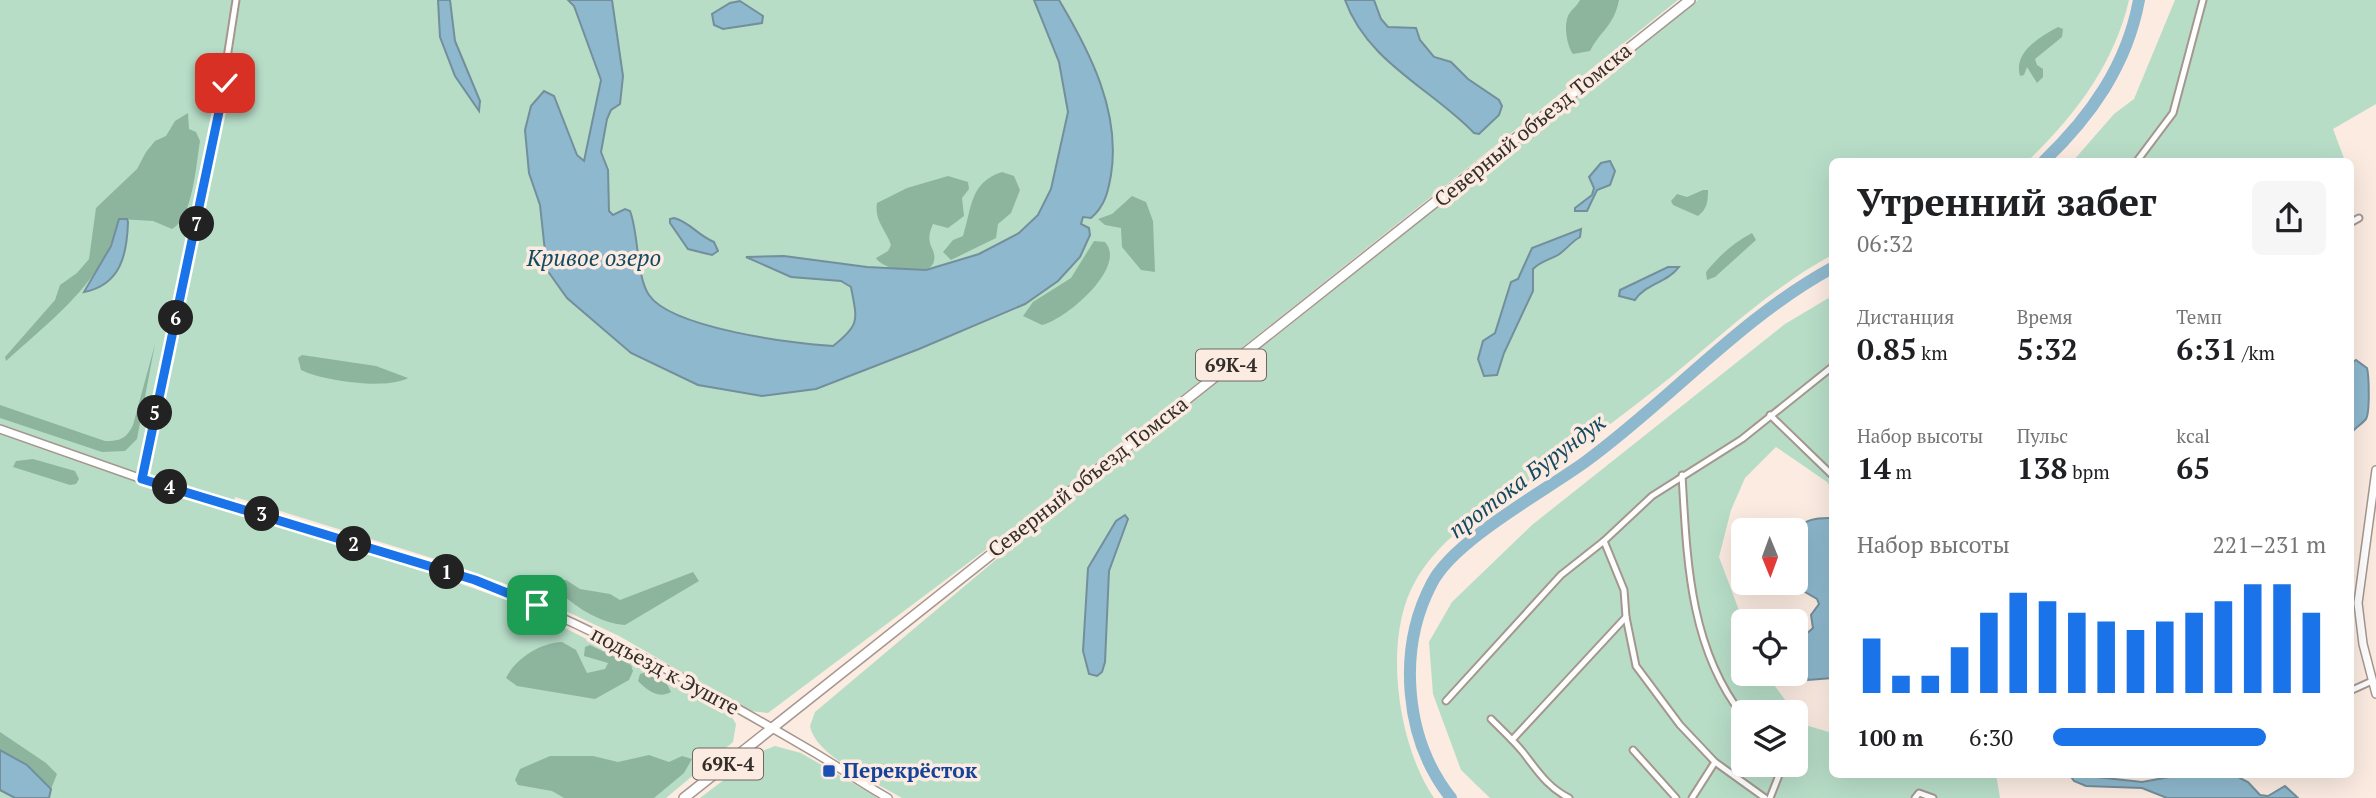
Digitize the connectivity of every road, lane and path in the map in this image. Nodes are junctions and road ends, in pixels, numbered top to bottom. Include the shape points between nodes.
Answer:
1 (236, 0) edge
2 (1690, 0) edge
3 (2203, 0) edge
4 (2139, 158) edge
5 (2359, 218) dead end
6 (2354, 221) edge
7 (1829, 369) edge
8 (1770, 415) junction
9 (0, 429) edge
10 (2376, 470) edge
11 (1829, 472) edge
12 (1682, 475) junction
13 (142, 479) junction
14 (1604, 541) junction
15 (1626, 617) junction
16 (2372, 681) junction
17 (2354, 689) edge
18 (2376, 694) edge
19 (1446, 701) dead end
20 (1731, 701) edge
21 (1491, 719) dead end
22 (771, 729) junction
23 (1512, 740) junction
24 (1633, 750) dead end
25 (1715, 762) junction
26 (1777, 777) edge
27 (684, 798) edge
28 (888, 798) edge
29 (1569, 798) edge
30 (1676, 798) edge
31 (1692, 798) edge
32 (1767, 798) edge
33 (1915, 798) edge
34 (1933, 798) edge

1 - 13 street via 216,129
2 - 22 main road, Северный объезд Томска / 69К-4
3 - 4 street via 2173,113
5 - 6 street
7 - 8 street
8 - 11 street
8 - 12 street via 1742,439
9 - 13 street, подъезд к Эуште
10 - 16 street via 2358,603
12 - 14 street
12 - 20 street via 1695,613 1706,651
13 - 22 street, подъезд к Эуште via 475,580 529,601
14 - 15 street via 1625,590
14 - 19 street via 1528,609
15 - 23 street
15 - 25 street via 1636,666 1680,725
16 - 17 street
16 - 18 street
21 - 23 street
22 - 27 main road, Северный объезд Томска / 69К-4
22 - 28 street, подъезд к Эуште
23 - 29 street via 1539,776
24 - 30 street
25 - 31 street
25 - 32 street
26 - 32 street
33 - 34 street via 1919,793

